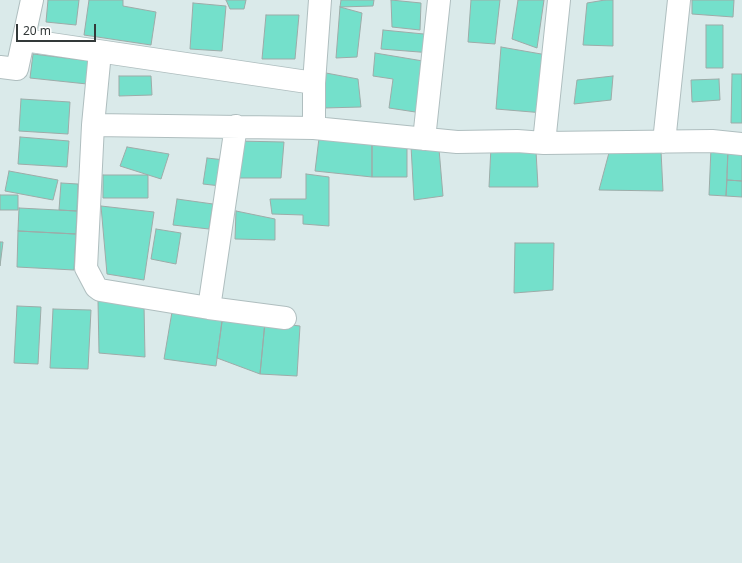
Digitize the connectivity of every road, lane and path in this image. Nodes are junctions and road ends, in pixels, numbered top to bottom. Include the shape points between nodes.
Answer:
1 (32, 0) edge
2 (320, 0) edge
3 (439, 0) edge
4 (559, 0) edge
5 (679, 0) edge
6 (24, 40) junction
7 (100, 52) junction
8 (0, 67) edge
9 (314, 83) junction
10 (93, 125) junction
11 (236, 126) junction
12 (314, 128) junction
13 (424, 139) junction
14 (664, 142) junction
15 (544, 143) junction
16 (742, 144) edge
17 (209, 308) junction
18 (285, 318) dead end

1 - 6 street
2 - 9 street
3 - 13 street
4 - 15 street
5 - 14 street
6 - 7 street
6 - 8 street via 17,69
7 - 9 street
7 - 10 street
9 - 12 street
10 - 11 street
10 - 17 street via 86,268 96,287 100,290
11 - 12 street
11 - 17 street
12 - 13 street
13 - 15 street
14 - 15 street
14 - 16 street via 712,141
17 - 18 street

